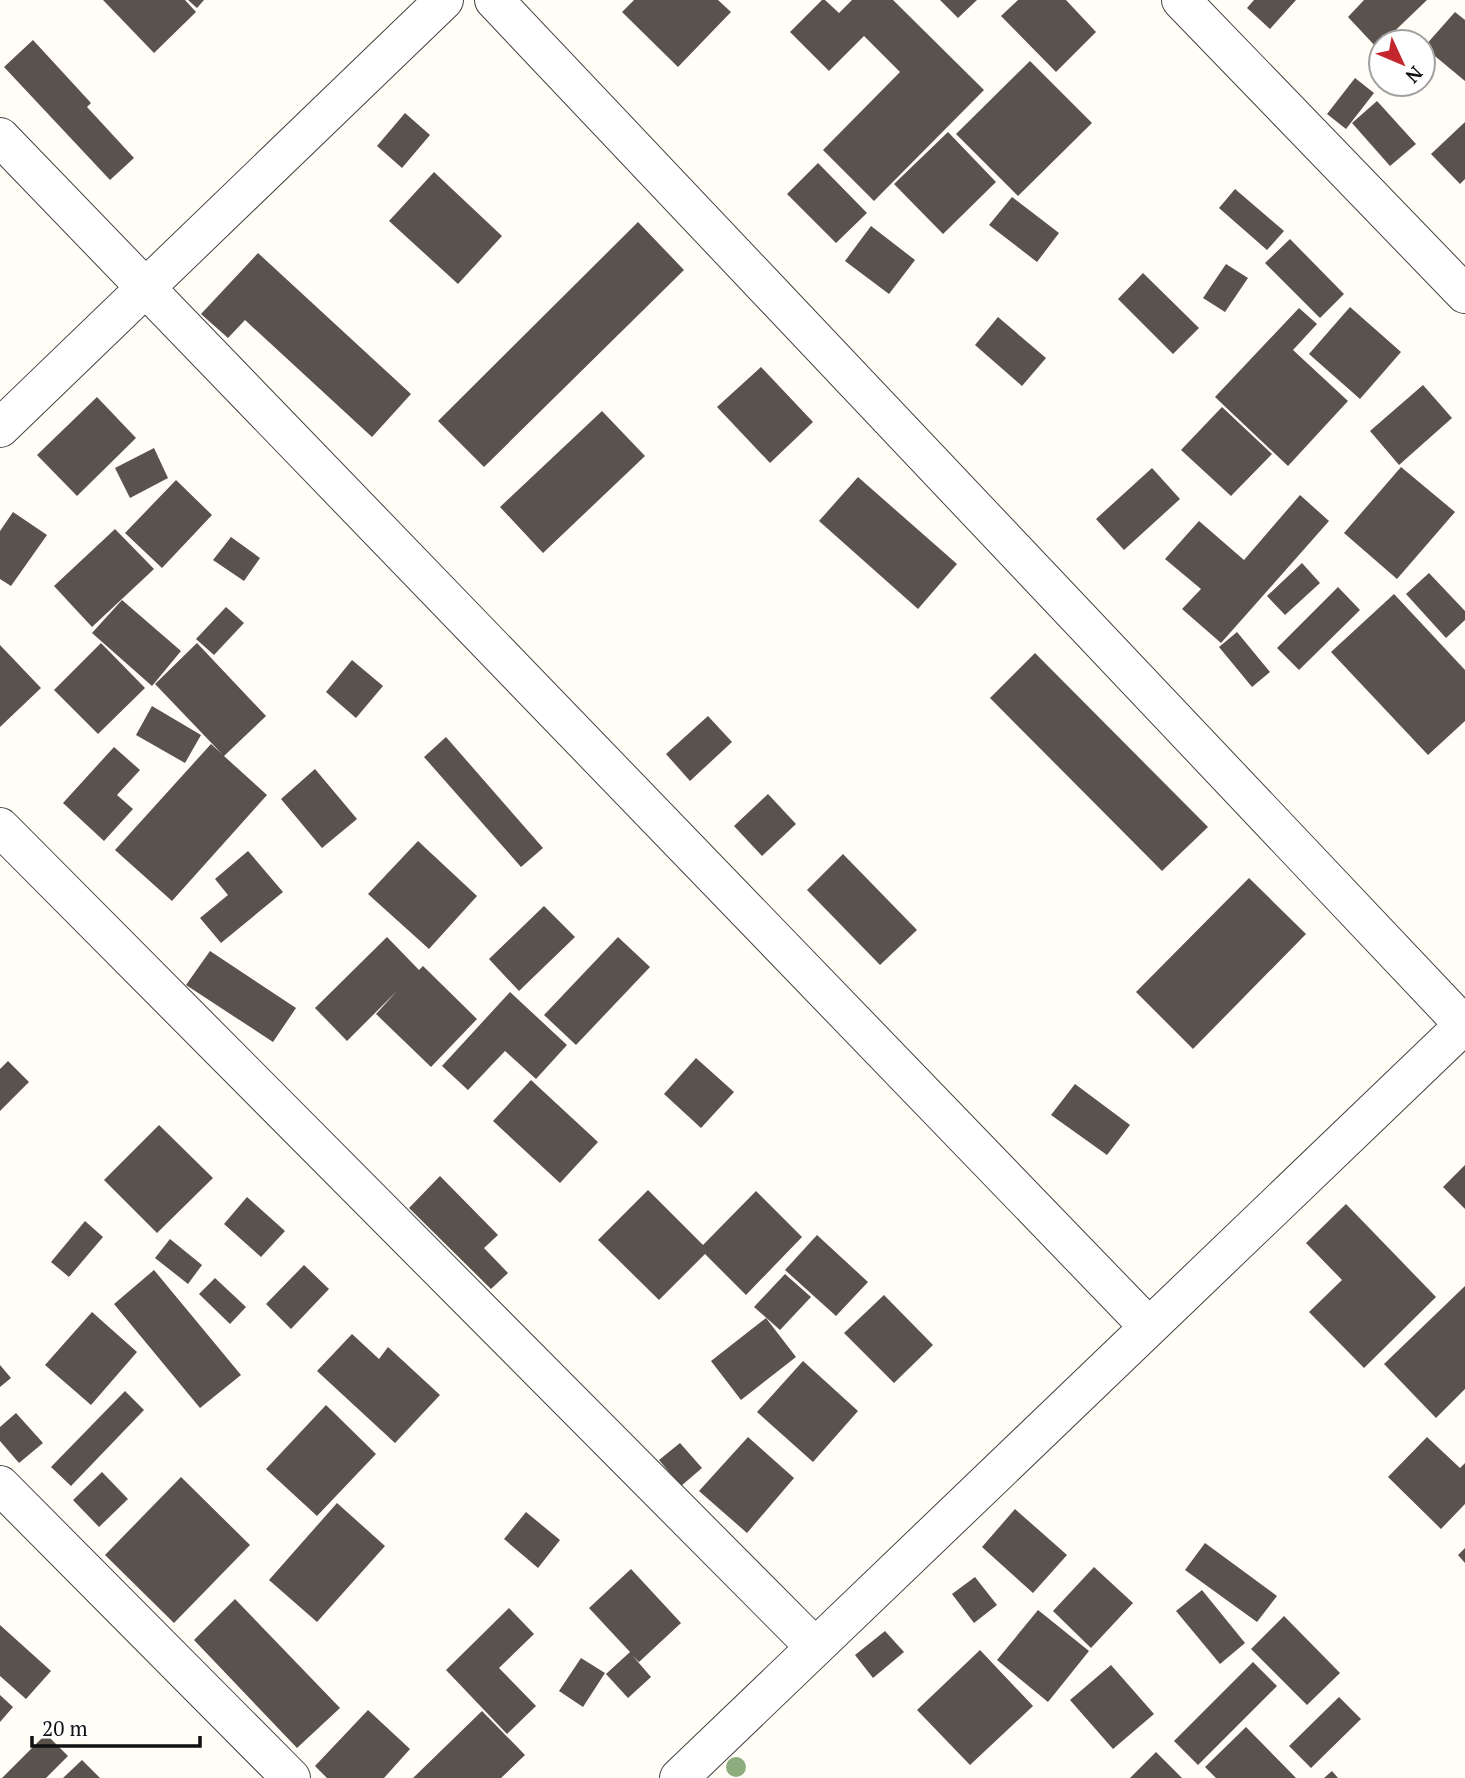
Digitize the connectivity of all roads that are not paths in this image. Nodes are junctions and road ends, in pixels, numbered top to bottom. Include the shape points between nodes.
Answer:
1 (443, 0) edge
2 (494, 0) edge
3 (1181, 0) edge
4 (0, 137) edge
5 (145, 288) junction
6 (1465, 294) edge
7 (0, 428) edge
8 (0, 827) edge
9 (1464, 1024) edge
10 (1149, 1327) junction
11 (0, 1485) edge
12 (815, 1647) junction
13 (291, 1778) edge
14 (679, 1778) edge

1 - 5 street
2 - 9 street
3 - 6 street
4 - 5 street
5 - 7 street
5 - 10 street
8 - 12 street
9 - 10 street
10 - 12 street
11 - 13 street
12 - 14 street

